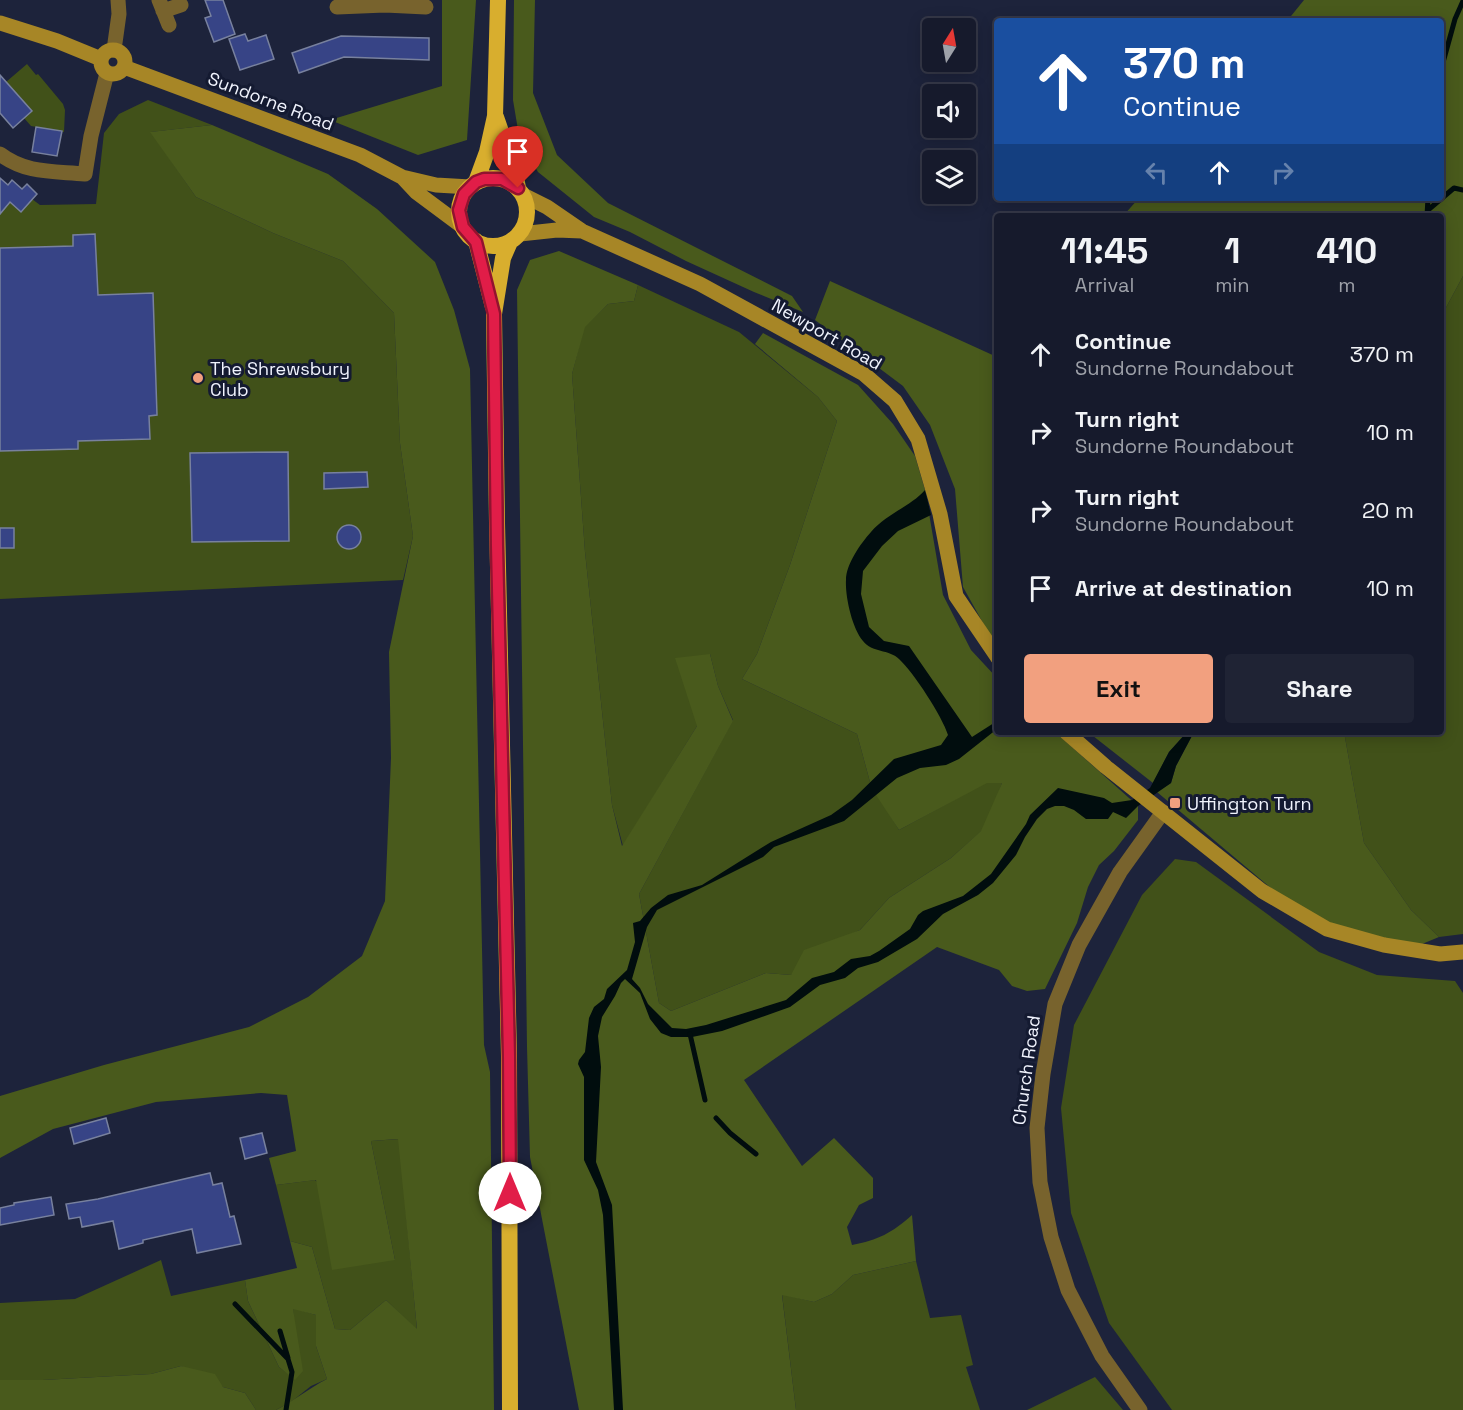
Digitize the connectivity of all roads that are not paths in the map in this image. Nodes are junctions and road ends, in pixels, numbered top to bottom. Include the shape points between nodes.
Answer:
1 (118, 0) edge
2 (498, 0) edge
3 (385, 2) edge
4 (181, 5) dead end
5 (337, 7) dead end
6 (426, 7) dead end
7 (163, 12) edge
8 (0, 23) edge
9 (107, 61) junction
10 (495, 116) junction
11 (0, 154) edge
12 (402, 177) junction
13 (473, 184) junction
14 (521, 191) junction
15 (463, 227) junction
16 (582, 231) junction
17 (515, 238) junction
18 (476, 242) junction
19 (494, 314) junction
20 (994, 652) edge
21 (1070, 735) edge
22 (1160, 809) junction
23 (1463, 952) edge
24 (510, 1410) edge
25 (1140, 1410) edge

1 - 9 street via 119,14
2 - 10 highway
3 - 5 street
3 - 6 street
4 - 7 street
8 - 9 main road
9 - 11 street via 85,174 27,169
9 - 12 main road, Sundorne Road via 123,56 124,67 360,155
10 - 13 highway via 487,152
10 - 14 highway
12 - 13 main road, Sundorne Road via 436,185
12 - 15 main road, Sundorne Road
13 - 14 highway via 493,178 511,182
13 - 15 highway via 464,194 459,210
14 - 16 main road, Newport Road
14 - 17 highway via 528,211 525,227
15 - 18 highway
16 - 17 main road, Newport Road via 557,230
16 - 20 main road, Newport Road via 700,284 864,375 895,401 918,439 940,514 956,596
17 - 18 highway via 493,246
17 - 19 highway via 504,258
18 - 19 highway
19 - 24 highway via 509,1056
21 - 22 main road
22 - 23 main road via 1262,891 1327,929 1384,945 1440,954
22 - 25 street, Church Road via 1079,945 1055,1004 1036,1128 1040,1182 1051,1237 1068,1290 1102,1356

